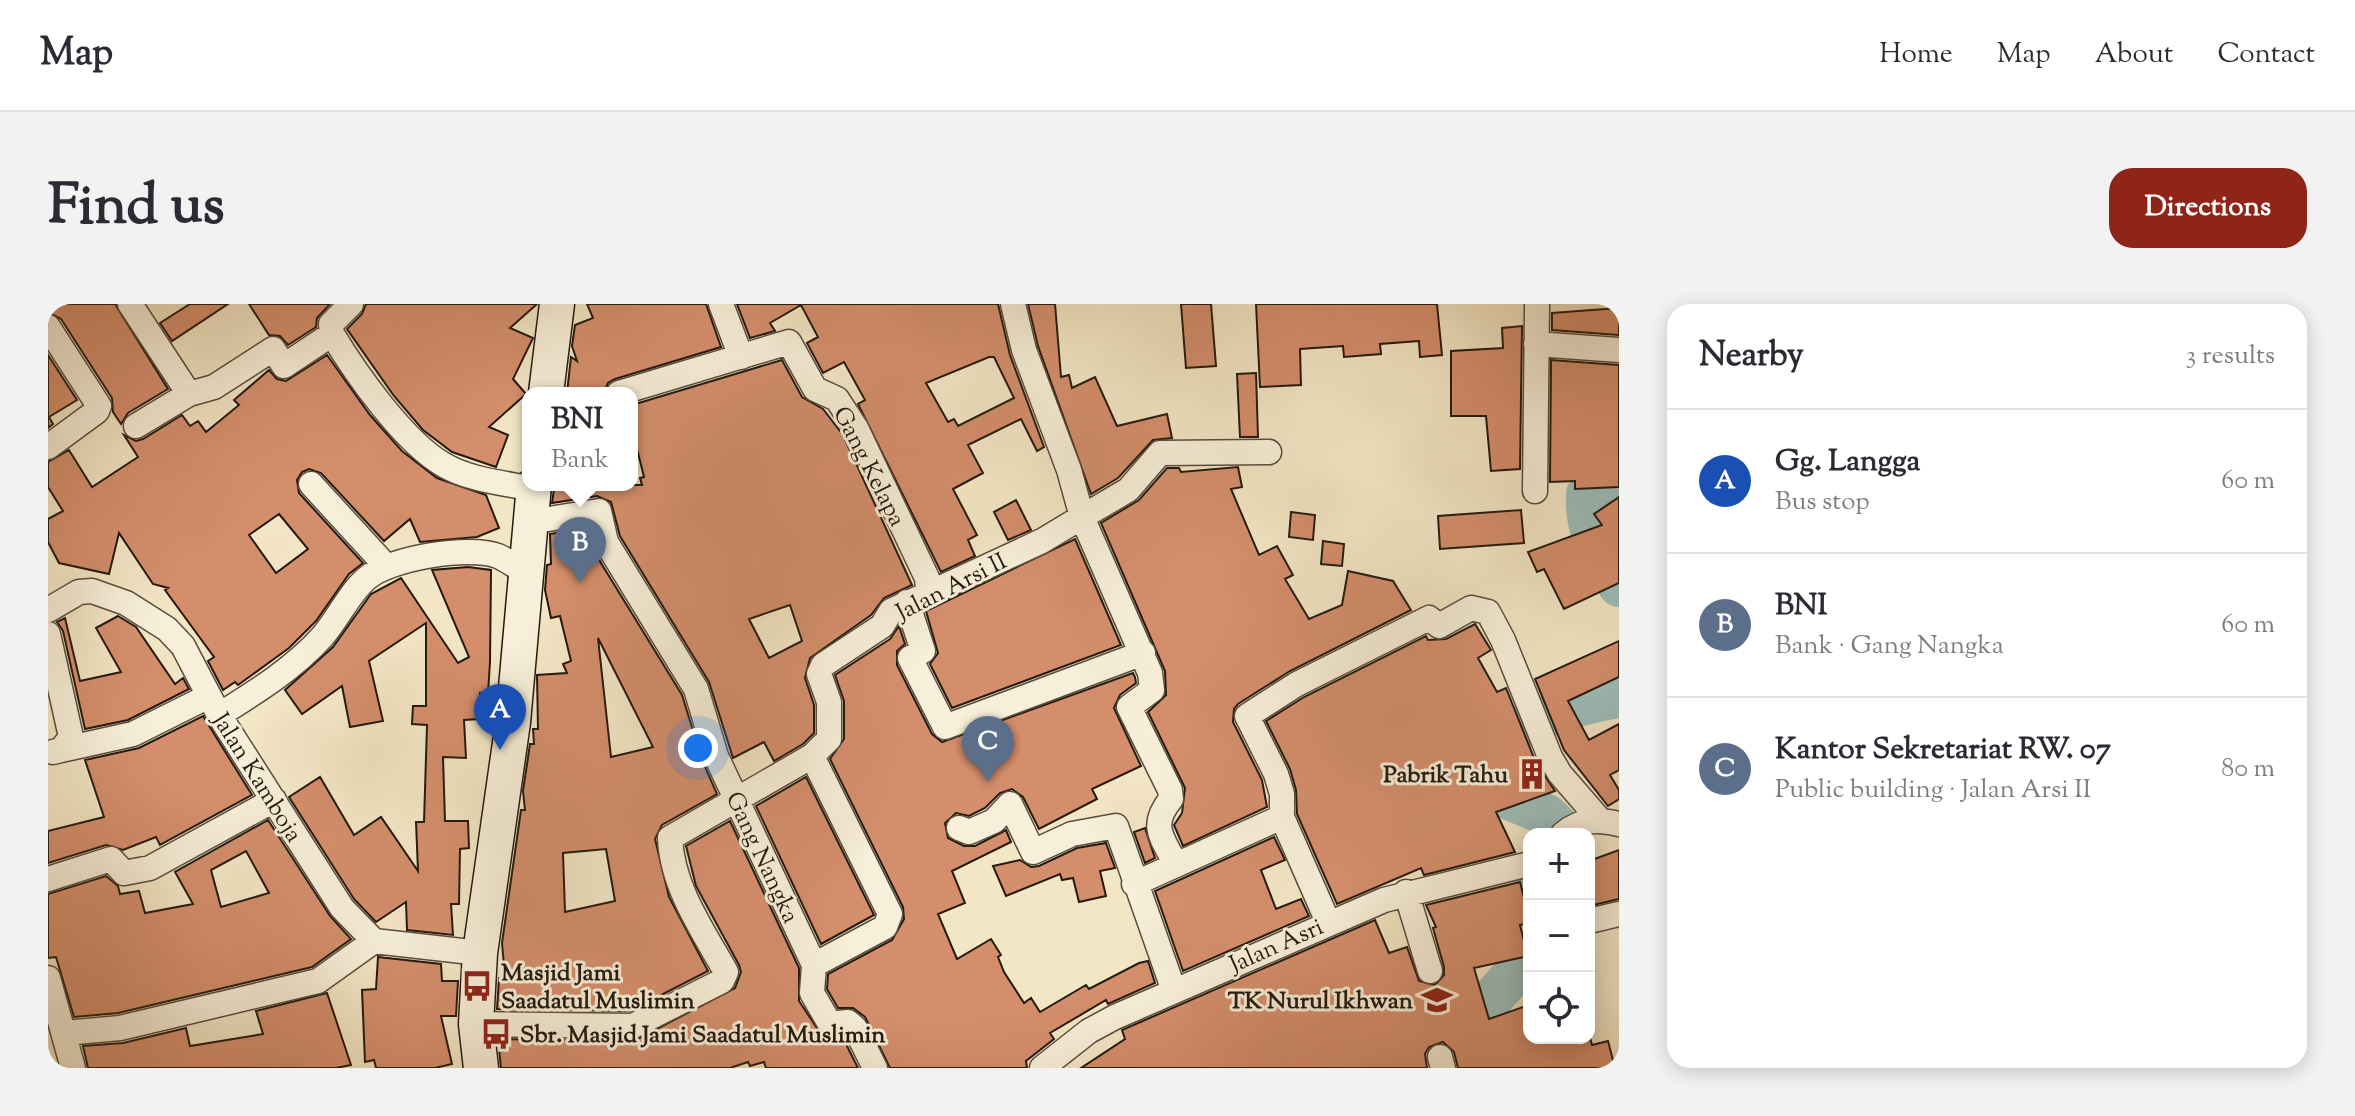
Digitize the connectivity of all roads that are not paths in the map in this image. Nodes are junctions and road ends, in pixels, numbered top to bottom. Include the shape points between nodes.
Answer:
1 (130, 304) edge
2 (351, 304) edge
3 (557, 304) edge
4 (721, 304) edge
5 (1013, 304) edge
6 (1537, 304) edge
7 (48, 327) edge
8 (332, 334) junction
9 (1536, 344) junction
10 (1619, 350) edge
11 (741, 357) junction
12 (547, 387) edge
13 (638, 387) edge
14 (189, 394) junction
15 (136, 426) dead end
16 (48, 447) edge
17 (1269, 452) dead end
18 (311, 484) dead end
19 (1535, 491) dead end
20 (532, 499) edge
21 (1082, 517) junction
22 (387, 567) junction
23 (525, 571) junction
24 (918, 597) junction
25 (48, 610) edge
26 (48, 634) edge
27 (1143, 653) junction
28 (214, 706) junction
29 (55, 751) edge
30 (812, 756) junction
31 (274, 800) junction
32 (737, 802) junction
33 (1282, 817) junction
34 (1589, 825) edge
35 (959, 828) dead end
36 (1176, 865) junction
37 (1523, 865) edge
38 (48, 879) edge
39 (1134, 884) junction
40 (1406, 892) junction
41 (1619, 914) edge
42 (1595, 920) edge
43 (1328, 922) junction
44 (374, 941) junction
45 (480, 953) junction
46 (814, 965) junction
47 (1430, 971) dead end
48 (48, 978) edge
49 (1174, 991) junction
50 (476, 1024) junction
51 (65, 1033) junction
52 (1048, 1066) edge
53 (73, 1068) edge
54 (481, 1068) edge
55 (875, 1068) edge

1 - 14 street
2 - 8 street via 331,324
3 - 12 street
4 - 11 street
5 - 21 street
6 - 9 street
7 - 16 street via 99,406
8 - 14 street via 284,366 273,349 214,387
8 - 20 street via 368,388 442,464
9 - 10 street
9 - 19 street
11 - 13 street, Gang Kelapa
11 - 24 street, Gang Kelapa via 789,342 815,389 837,399 927,578
14 - 15 street
17 - 21 street, Jalan Arsi II via 1160,453 1128,490
18 - 22 street
20 - 23 street
20 - 32 street, Gang Nangka via 599,511 606,542 696,689 716,756
21 - 24 street, Jalan Arsi II via 1042,541
21 - 27 street
22 - 23 street via 426,556 477,552 498,556
22 - 28 street via 367,578 322,636 288,668
23 - 45 street via 513,722
24 - 27 street via 923,651 910,658 945,727
24 - 30 street, Jalan Arsi II via 891,611 882,626 823,665 818,677 829,702 829,739
25 - 28 street, Jalan Kamboja via 88,590 126,603 177,638
26 - 29 street via 71,737
27 - 36 street via 1152,689 1129,707 1170,790 1158,826
28 - 29 street via 133,734
28 - 31 street, Jalan Kamboja
30 - 32 street
30 - 46 street via 890,914 885,927
31 - 38 street via 150,868 124,873 111,859
31 - 44 street, Jalan Kamboja via 322,882
32 - 46 street, Gang Nangka
32 - 50 street via 686,827 670,842 691,914 726,972 722,981 633,1026
33 - 34 street via 1280,785 1247,720 1249,713 1429,618 1439,626 1471,608 1486,610 1503,640 1542,736
33 - 36 street
33 - 43 street
35 - 39 street via 969,832 994,821 1010,804 1033,852 1072,834 1116,826
36 - 39 street
37 - 40 street, Jalan Asri
39 - 49 street
40 - 43 street, Jalan Asri
40 - 47 street
41 - 42 street
43 - 49 street, Jalan Asri
44 - 45 street
44 - 51 street via 318,981 120,1028
45 - 50 street
46 - 55 street via 813,994 830,1024 853,1026
48 - 51 street
49 - 52 street, Jalan Asri via 1089,1031
50 - 54 street
51 - 53 street

